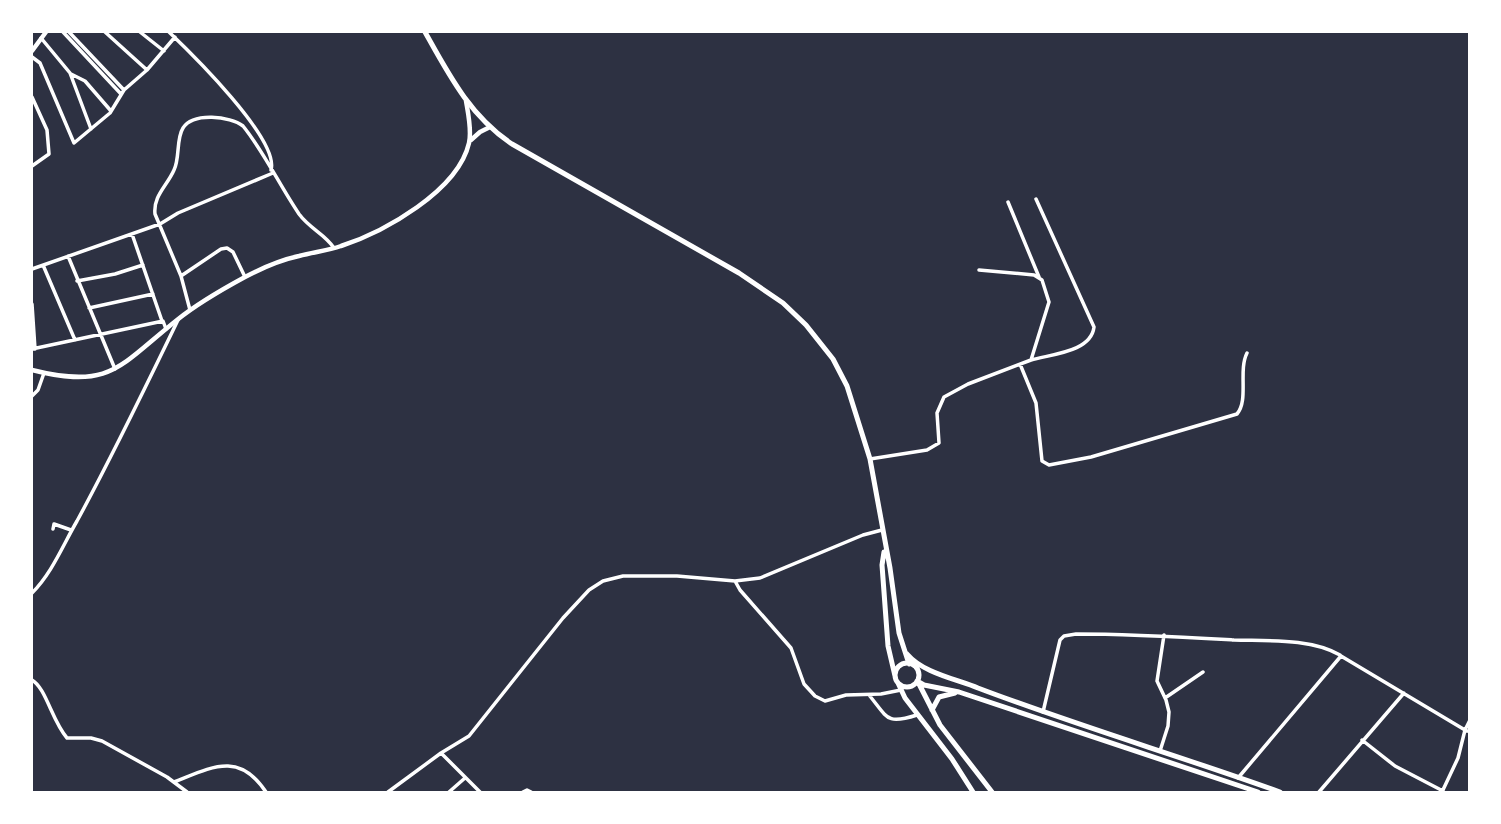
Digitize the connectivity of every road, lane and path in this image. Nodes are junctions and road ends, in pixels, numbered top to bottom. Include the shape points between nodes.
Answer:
1 (46, 32) edge
2 (63, 32) edge
3 (69, 32) edge
4 (105, 32) edge
5 (140, 32) edge
6 (169, 32) edge
7 (425, 32) edge
8 (175, 37) junction
9 (41, 38) junction
10 (32, 51) edge
11 (164, 51) junction
12 (32, 57) edge
13 (147, 70) junction
14 (70, 73) junction
15 (124, 90) junction
16 (121, 95) junction
17 (32, 97) edge
18 (466, 100) junction
19 (111, 112) junction
20 (490, 127) junction
21 (91, 129) junction
22 (470, 141) junction
23 (32, 166) edge
24 (272, 172) junction
25 (1036, 199) dead end
26 (1008, 202) dead end
27 (160, 224) junction
28 (132, 234) junction
29 (334, 249) junction
30 (68, 256) junction
31 (43, 265) junction
32 (143, 265) junction
33 (32, 269) edge
34 (979, 270) dead end
35 (181, 276) junction
36 (245, 277) junction
37 (1039, 277) junction
38 (77, 281) junction
39 (153, 294) junction
40 (32, 304) edge
41 (89, 308) junction
42 (190, 310) junction
43 (178, 318) junction
44 (163, 321) junction
45 (166, 329) junction
46 (101, 336) junction
47 (75, 341) junction
48 (33, 349) edge
49 (1247, 353) dead end
50 (1031, 360) junction
51 (1020, 364) junction
52 (115, 369) junction
53 (32, 370) edge
54 (44, 373) junction
55 (32, 396) edge
56 (870, 460) junction
57 (53, 529) dead end
58 (71, 530) junction
59 (882, 530) junction
60 (884, 545) junction
61 (736, 581) junction
62 (32, 593) edge
63 (1164, 635) junction
64 (903, 648) junction
65 (1341, 656) junction
66 (909, 664) junction
67 (917, 668) junction
68 (932, 670) junction
69 (1203, 672) dead end
70 (895, 676) junction
71 (32, 680) edge
72 (918, 681) junction
73 (898, 683) junction
74 (901, 690) junction
75 (959, 692) junction
76 (1404, 693) junction
77 (869, 695) junction
78 (1165, 698) junction
79 (932, 710) junction
80 (1043, 712) junction
81 (917, 715) junction
82 (1469, 720) edge
83 (1467, 731) edge
84 (1362, 740) junction
85 (1160, 751) junction
86 (441, 753) junction
87 (465, 778) junction
88 (1238, 778) junction
89 (981, 780) junction
90 (174, 782) junction
91 (971, 791) edge
92 (1442, 792) edge
93 (187, 793) edge
94 (266, 793) edge
95 (387, 793) edge
96 (449, 793) edge
97 (480, 793) edge
98 (523, 793) edge
99 (531, 793) edge
100 (992, 793) edge
101 (1258, 793) edge
102 (1280, 793) edge
103 (1319, 793) edge

1 - 9 street
2 - 16 street
3 - 15 street
4 - 13 street
5 - 11 street
6 - 8 street
7 - 18 main road
8 - 11 street
8 - 24 street via 253,124 268,152
9 - 10 street
9 - 14 street
11 - 13 street
12 - 21 street via 40,63 74,143
13 - 15 street
14 - 19 street via 85,81
14 - 21 street
15 - 16 street
16 - 19 street
17 - 23 street via 47,130 50,154
18 - 20 main road
18 - 22 street
19 - 21 street
20 - 22 street
20 - 56 main road via 512,145 783,303 833,359 847,386
22 - 29 street via 453,175 434,193 383,228
24 - 27 street
24 - 27 street via 239,123 215,117 192,121 181,131 176,166 156,201
24 - 29 street via 309,228 329,240
25 - 50 street via 1094,327 1092,337 1083,345
26 - 37 street
27 - 28 street
27 - 35 street
28 - 30 street
28 - 32 street
29 - 36 street via 286,259
30 - 31 street
30 - 38 street
31 - 33 street
31 - 47 street
32 - 38 street
32 - 39 street
34 - 37 street
35 - 36 street via 228,248
35 - 42 street
36 - 42 street
37 - 50 street via 1049,302
38 - 41 street
39 - 41 street
39 - 44 street
40 - 48 street
41 - 46 street
42 - 43 street
43 - 45 street
43 - 58 street via 117,448
44 - 45 street
44 - 46 street
45 - 52 street
46 - 47 street
46 - 52 street
47 - 48 street
49 - 51 street via 1237,414 1049,465 1042,461 1037,403
50 - 51 street
51 - 56 street via 944,397 937,412 939,443 927,450
52 - 54 street via 86,378
53 - 54 street
54 - 55 street
56 - 59 main road
57 - 58 street via 54,524
58 - 62 street
59 - 60 main road
59 - 61 street via 760,578
60 - 64 main road
60 - 70 main road via 888,646
61 - 77 street via 791,648 804,684 815,696 825,701
61 - 86 street via 623,576 603,581 563,618 469,736
63 - 65 street via 1313,645
63 - 78 street via 1157,681
63 - 80 street via 1064,636
64 - 66 main road
64 - 68 main road
65 - 76 street
65 - 88 street
66 - 67 main road
66 - 70 main road via 899,666
67 - 68 main road
67 - 72 main road
68 - 80 main road
69 - 78 street
70 - 73 main road
71 - 90 street via 42,688 67,738 102,741
72 - 73 main road via 908,687
72 - 75 main road
72 - 79 main road
73 - 74 main road
74 - 77 street
74 - 81 main road
75 - 79 main road via 939,697
75 - 101 main road
76 - 83 street
76 - 84 street
77 - 81 street via 888,718 897,721
78 - 85 street via 1168,726
79 - 89 main road
80 - 85 main road
81 - 91 main road
82 - 83 street
83 - 92 street
84 - 92 street via 1395,766
84 - 103 street
85 - 88 main road
86 - 87 street
86 - 95 street
87 - 96 street
87 - 97 street
88 - 102 main road
89 - 91 main road via 973,781
89 - 100 main road
90 - 93 street
90 - 94 street via 229,765 246,771
98 - 99 street

